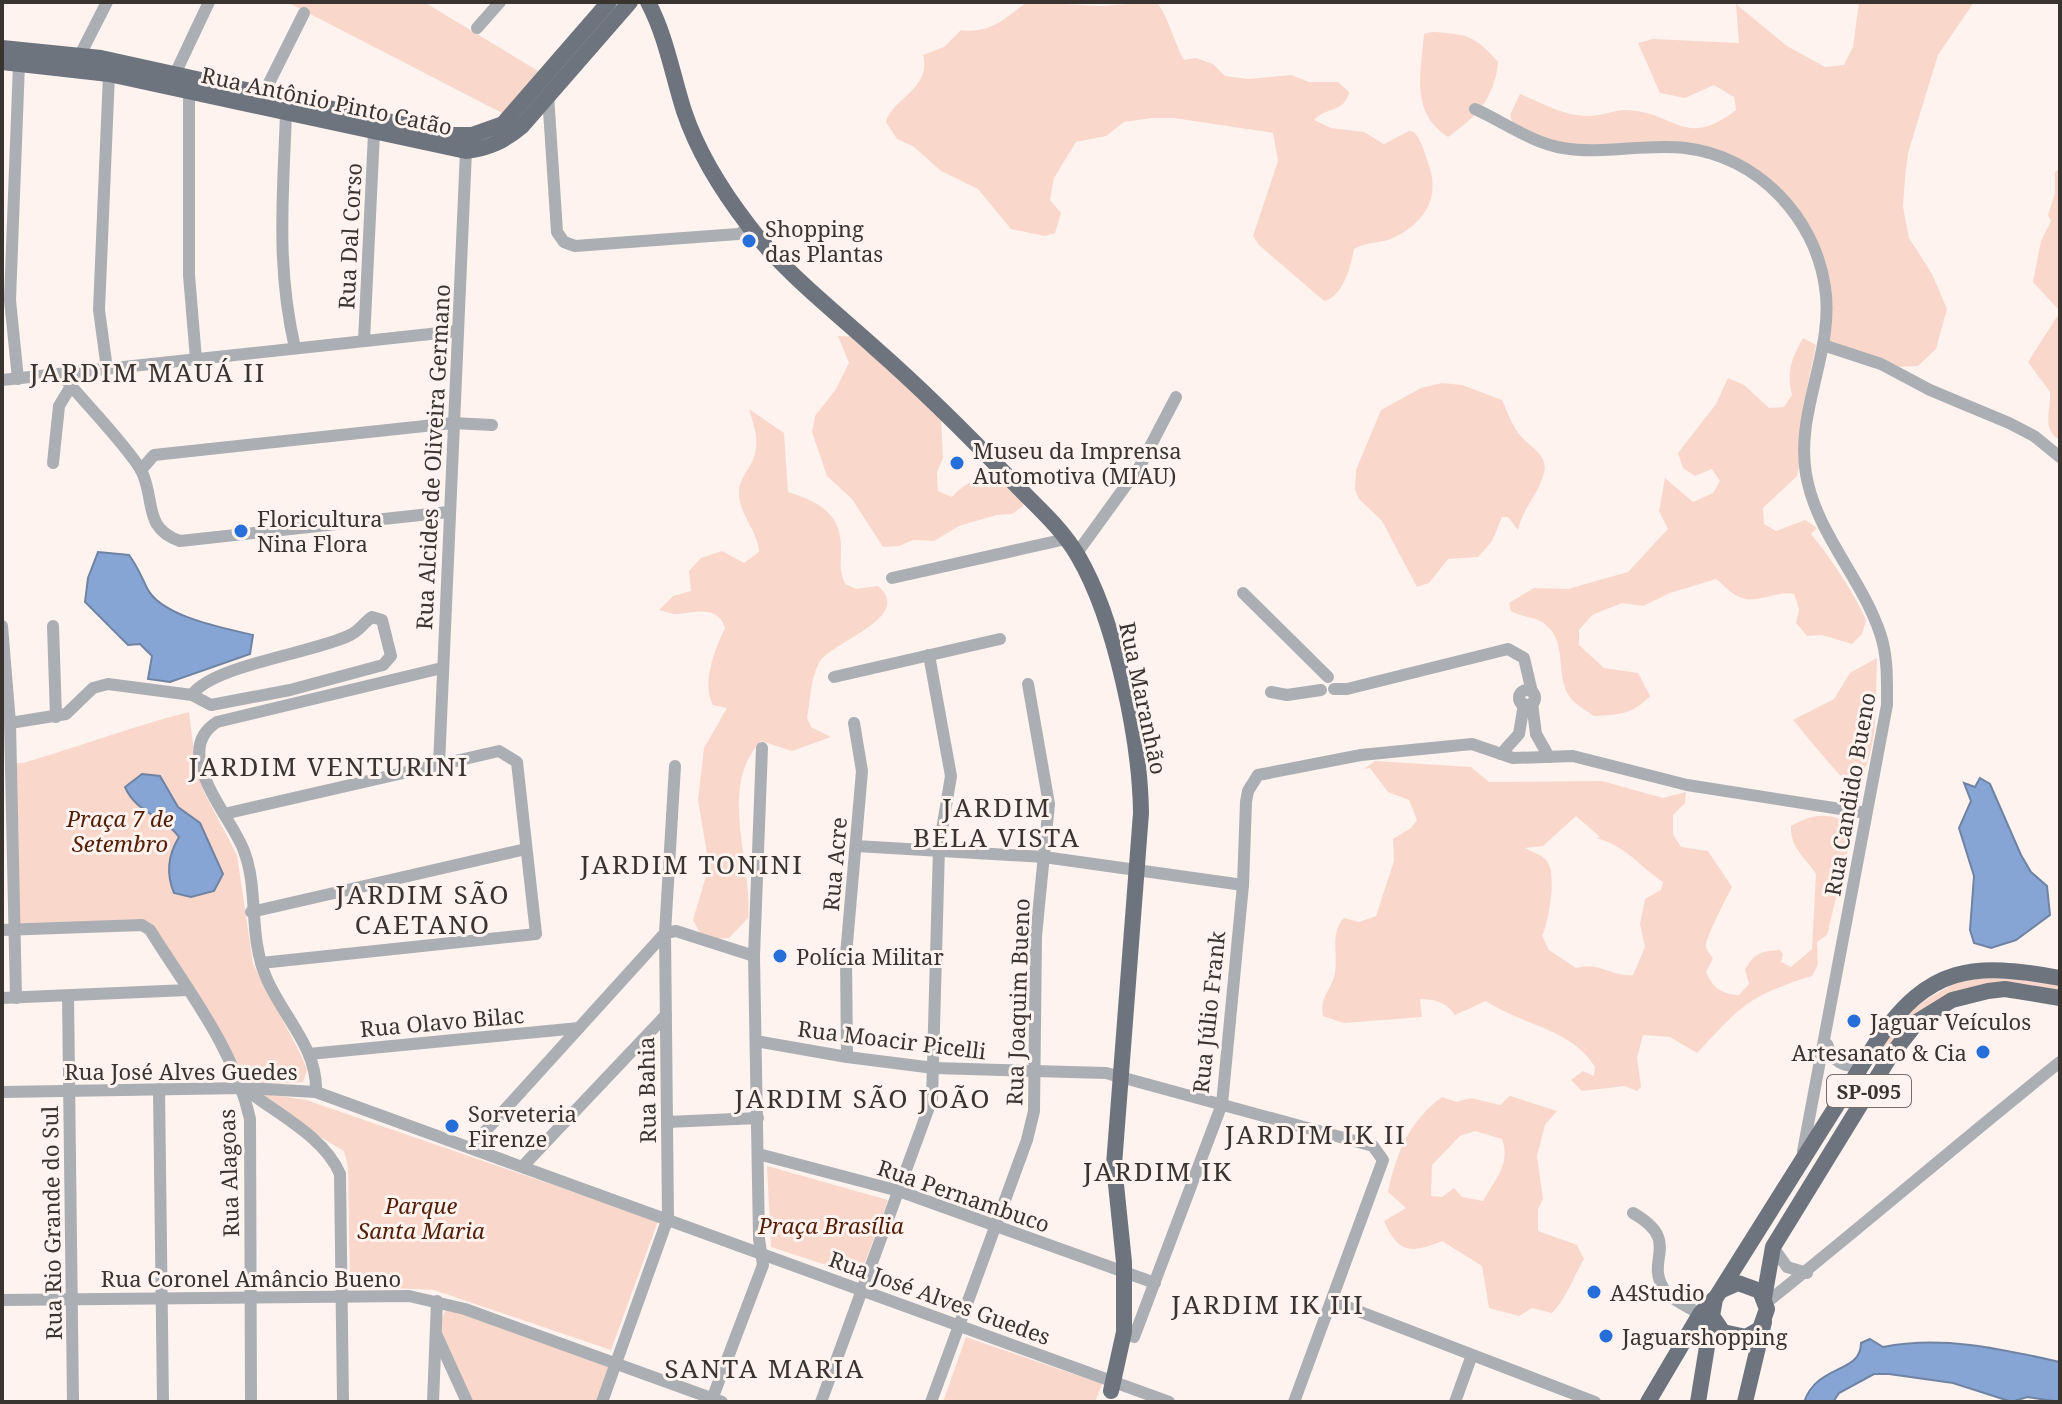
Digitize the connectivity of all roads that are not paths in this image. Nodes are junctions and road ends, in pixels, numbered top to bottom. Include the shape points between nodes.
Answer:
1 (107, 2) edge
2 (209, 2) edge
3 (500, 2) edge
4 (609, 2) edge
5 (630, 2) edge
6 (648, 2) edge
7 (660, 10) edge
8 (304, 13) dead end
9 (477, 28) dead end
10 (2, 48) edge
11 (44, 52) junction
12 (80, 55) junction
13 (10, 63) edge
14 (109, 74) junction
15 (175, 74) junction
16 (191, 86) junction
17 (264, 93) junction
18 (548, 95) junction
19 (1475, 109) dead end
20 (286, 113) junction
21 (391, 121) junction
22 (374, 133) junction
23 (466, 151) junction
24 (750, 228) junction
25 (458, 331) junction
26 (364, 341) junction
27 (1823, 345) junction
28 (295, 348) junction
29 (196, 359) junction
30 (107, 369) junction
31 (61, 374) junction
32 (18, 379) junction
33 (2, 380) edge
34 (71, 386) junction
35 (1176, 397) dead end
36 (453, 423) junction
37 (492, 425) dead end
38 (2060, 457) edge
39 (53, 463) dead end
40 (141, 470) junction
41 (448, 512) junction
42 (1066, 539) junction
43 (1077, 553) junction
44 (892, 578) dead end
45 (1243, 593) dead end
46 (2, 626) edge
47 (53, 626) dead end
48 (1000, 639) dead end
49 (929, 655) junction
50 (442, 668) junction
51 (834, 677) dead end
52 (1028, 684) dead end
53 (1328, 685) junction
54 (1271, 692) dead end
55 (192, 695) junction
56 (1529, 700) junction
57 (56, 717) junction
58 (10, 723) junction
59 (854, 723) dead end
60 (762, 748) dead end
61 (1501, 754) junction
62 (1549, 757) junction
63 (439, 765) junction
64 (675, 766) dead end
65 (7, 792) edge
66 (1866, 813) junction
67 (224, 814) junction
68 (856, 846) junction
69 (939, 848) junction
70 (526, 849) junction
71 (1044, 857) junction
72 (8, 862) edge
73 (1136, 871) junction
74 (1243, 885) junction
75 (251, 912) junction
76 (8, 929) edge
77 (665, 933) junction
78 (754, 956) junction
79 (261, 963) junction
80 (2060, 978) edge
81 (188, 990) junction
82 (68, 996) junction
83 (2, 998) edge
84 (16, 998) junction
85 (2060, 998) edge
86 (666, 1015) junction
87 (579, 1028) junction
88 (756, 1041) junction
89 (1826, 1041) junction
90 (309, 1054) junction
91 (847, 1057) junction
92 (2060, 1062) edge
93 (1862, 1065) junction
94 (934, 1068) junction
95 (1035, 1073) junction
96 (1120, 1076) junction
97 (243, 1088) junction
98 (159, 1089) junction
99 (69, 1091) junction
100 (2, 1092) edge
101 (316, 1092) junction
102 (1222, 1104) junction
103 (758, 1118) junction
104 (667, 1122) junction
105 (471, 1147) junction
106 (758, 1154) junction
107 (523, 1166) junction
108 (1794, 1176) junction
109 (899, 1191) junction
110 (1633, 1213) dead end
111 (668, 1218) junction
112 (996, 1225) junction
113 (1773, 1247) junction
114 (762, 1253) junction
115 (1126, 1269) junction
116 (1807, 1273) junction
117 (1155, 1283) junction
118 (863, 1289) junction
119 (342, 1294) junction
120 (1717, 1295) junction
121 (251, 1296) junction
122 (161, 1297) junction
123 (72, 1299) junction
124 (2, 1300) edge
125 (1765, 1300) junction
126 (437, 1301) junction
127 (1332, 1301) junction
128 (1707, 1320) junction
129 (1764, 1322) junction
130 (959, 1324) junction
131 (434, 1331) junction
132 (1134, 1337) junction
133 (1472, 1355) junction
134 (615, 1363) junction
135 (1112, 1390) edge
136 (715, 1401) edge
137 (73, 1402) edge
138 (163, 1402) edge
139 (251, 1402) edge
140 (343, 1402) edge
141 (433, 1402) edge
142 (467, 1402) edge
143 (602, 1402) edge
144 (821, 1402) edge
145 (931, 1402) edge
146 (1169, 1402) edge
147 (1294, 1402) edge
148 (1455, 1402) edge
149 (1595, 1402) edge
150 (1648, 1402) edge
151 (1698, 1402) edge
152 (1745, 1402) edge

1 - 12 street
2 - 15 street
3 - 9 street
4 - 21 main road, Rua Antônio Pinto Catão via 503,124 472,135 451,135
5 - 18 main road, Rua Antônio Pinto Catão
6 - 7 main road, Rua Maranhão
7 - 24 main road, Rua Maranhão via 685,113 705,161
8 - 17 street
10 - 11 main road, Rua Antônio Pinto Catão
11 - 12 main road, Rua Antônio Pinto Catão
11 - 13 main road
12 - 15 main road, Rua Antônio Pinto Catão
13 - 14 main road, Rua Antônio Pinto Catão
13 - 32 street via 10,300
14 - 16 main road, Rua Antônio Pinto Catão
14 - 30 street via 99,310
15 - 16 main road, Rua Antônio Pinto Catão
16 - 17 main road, Rua Antônio Pinto Catão
16 - 20 main road, Rua Antônio Pinto Catão
16 - 29 street via 189,275
17 - 21 main road, Rua Antônio Pinto Catão
18 - 23 main road, Rua Antônio Pinto Catão via 504,140
18 - 24 street via 557,232 564,242 575,246 723,235
19 - 27 street, Rua Candido Bueno via 1540,143 1586,151 1683,148 1712,153 1766,182 1807,232 1819,259 1828,316
20 - 22 main road, Rua Antônio Pinto Catão
20 - 28 street via 283,296
21 - 22 main road
22 - 23 main road, Rua Antônio Pinto Catão
22 - 26 street, Rua Dal Corso
23 - 25 street, Rua Alcides de Oliveira Germano
24 - 42 main road, Rua Maranhão via 777,260 943,409
25 - 26 street
25 - 36 street, Rua Alcides de Oliveira Germano
26 - 28 street
27 - 38 street via 1881,364 2009,423
27 - 66 street, Rua Candido Bueno via 1808,415 1806,474 1816,509 1877,625 1887,668 1887,705
28 - 29 street
29 - 30 street
30 - 31 street
31 - 32 street
31 - 34 street
32 - 33 street
34 - 39 street via 59,406
34 - 40 street
35 - 43 street via 1140,466
36 - 37 street
36 - 40 street via 154,455
36 - 41 street, Rua Alcides de Oliveira Germano
40 - 41 street via 155,521 163,535 180,541
41 - 50 street, Rua Alcides de Oliveira Germano
42 - 43 main road, Rua Maranhão
42 - 44 street
43 - 73 main road, Rua Maranhão via 1096,589 1118,664 1140,786
45 - 53 street
46 - 58 street
47 - 57 street
48 - 49 street
49 - 51 street
49 - 69 street via 951,776
50 - 63 street, Rua Alcides de Oliveira Germano
50 - 67 street via 217,722 206,729 200,743 201,767
52 - 71 street, Rua Joaquim Bueno via 1048,781
53 - 54 street via 1287,695
53 - 56 street via 1347,689 1508,649 1524,658
55 - 55 street via 211,705 383,665 391,656 382,620 372,617 358,631 332,643 210,678
55 - 57 street via 108,684 93,688
56 - 61 street via 1519,734
56 - 62 street via 1536,734
57 - 58 street
58 - 65 street
59 - 68 street, Rua Acre via 862,771
60 - 78 street
61 - 62 street via 1529,760
61 - 74 street, Rua Júlio Frank via 1454,744 1258,775 1246,802
62 - 66 street via 1573,756 1687,785
63 - 67 street
63 - 70 street via 499,751 517,762
64 - 77 street, Rua Bahia
65 - 72 street
66 - 89 street, Rua Candido Bueno
67 - 75 street via 249,866
68 - 69 street
68 - 91 street, Rua Acre via 846,955
69 - 71 street
69 - 94 street
70 - 75 street
70 - 79 street via 536,934
71 - 73 street
71 - 95 street, Rua Joaquim Bueno via 1036,936
72 - 76 street
73 - 74 street
73 - 96 main road, Rua Maranhão
74 - 102 street, Rua Júlio Frank
75 - 79 street
76 - 81 street via 142,925
76 - 84 street
77 - 78 street via 676,931
77 - 86 street, Rua Bahia
77 - 87 street
78 - 88 street
79 - 90 street
80 - 93 main road, SP-095 via 2009,968 1957,973 1901,1011
81 - 82 street
81 - 97 street via 228,1053
82 - 84 street
82 - 99 street, Rua Rio Grande do Sul
83 - 84 street
85 - 113 main road, SP-095 via 1988,991 1952,1000 1918,1021 1889,1058
86 - 104 street, Rua Bahia
86 - 107 street
87 - 90 street, Rua Olavo Bilac
87 - 105 street
88 - 91 street, Rua Moacir Picelli
88 - 103 street
89 - 93 street via 1839,1063
89 - 108 street, Rua Candido Bueno via 1809,1131
90 - 101 street via 317,1073
91 - 94 street, Rua Moacir Picelli
92 - 116 street
93 - 108 main road, SP-095
94 - 95 street, Rua Moacir Picelli
94 - 109 street via 932,1099
95 - 96 street, Rua Moacir Picelli
95 - 112 street, Rua Joaquim Bueno via 1027,1140
96 - 102 street, Rua Moacir Picelli
96 - 115 main road, Rua Maranhão via 1114,1165
97 - 98 street, Rua José Alves Guedes
97 - 101 street, Rua José Alves Guedes
97 - 119 street via 334,1160 340,1174
97 - 121 street, Rua Alagoas via 250,1119
98 - 99 street, Rua José Alves Guedes
98 - 122 street
99 - 100 street, Rua José Alves Guedes
99 - 123 street, Rua Rio Grande do Sul
101 - 105 street, Rua José Alves Guedes
102 - 117 street, Rua Júlio Frank
102 - 127 street, Rua Moacir Picelli via 1379,1151 1383,1160
103 - 104 street
103 - 106 street
104 - 111 street, Rua Bahia
105 - 107 street, Rua José Alves Guedes
106 - 109 street, Rua Pernambuco
106 - 114 street
107 - 111 street, Rua José Alves Guedes
108 - 120 main road, SP-095
109 - 112 street, Rua Pernambuco
109 - 118 street
110 - 128 street via 1661,1240 1662,1286
111 - 114 street, Rua José Alves Guedes
111 - 134 street, Rua Bahia
112 - 115 street, Rua Pernambuco
112 - 130 street, Rua Joaquim Bueno
113 - 116 street via 1787,1267
113 - 125 main road, SP-095
114 - 118 street, Rua José Alves Guedes
114 - 136 street via 763,1265
115 - 117 street, Rua Pernambuco
115 - 132 main road, Rua Maranhão
115 - 135 main road via 1124,1332
116 - 125 street
117 - 132 street, Rua Júlio Frank
118 - 130 street, Rua José Alves Guedes
118 - 144 street
119 - 121 street, Rua Coronel Amâncio Bueno
119 - 126 street, Rua Coronel Amâncio Bueno
119 - 140 street
120 - 125 main road via 1744,1283
120 - 128 main road, SP-095
121 - 122 street, Rua Coronel Amâncio Bueno
121 - 139 street, Rua Alagoas
122 - 123 street, Rua Coronel Amâncio Bueno
122 - 138 street
123 - 124 street, Rua Coronel Amâncio Bueno
123 - 137 street, Rua Rio Grande do Sul
125 - 129 main road, SP-095
126 - 131 street
126 - 134 street, Rua Coronel Amâncio Bueno
127 - 133 street
127 - 147 street
128 - 129 main road via 1738,1338 1754,1334
128 - 150 main road via 1689,1333
128 - 151 main road, SP-095
129 - 152 main road, SP-095
130 - 135 street, Rua José Alves Guedes
130 - 145 street, Rua Joaquim Bueno
131 - 141 street
131 - 142 street
132 - 135 main road, Rua Maranhão
133 - 148 street
133 - 149 street
134 - 136 street, Rua Coronel Amâncio Bueno
134 - 143 street, Rua Bahia
135 - 146 street, Rua José Alves Guedes

